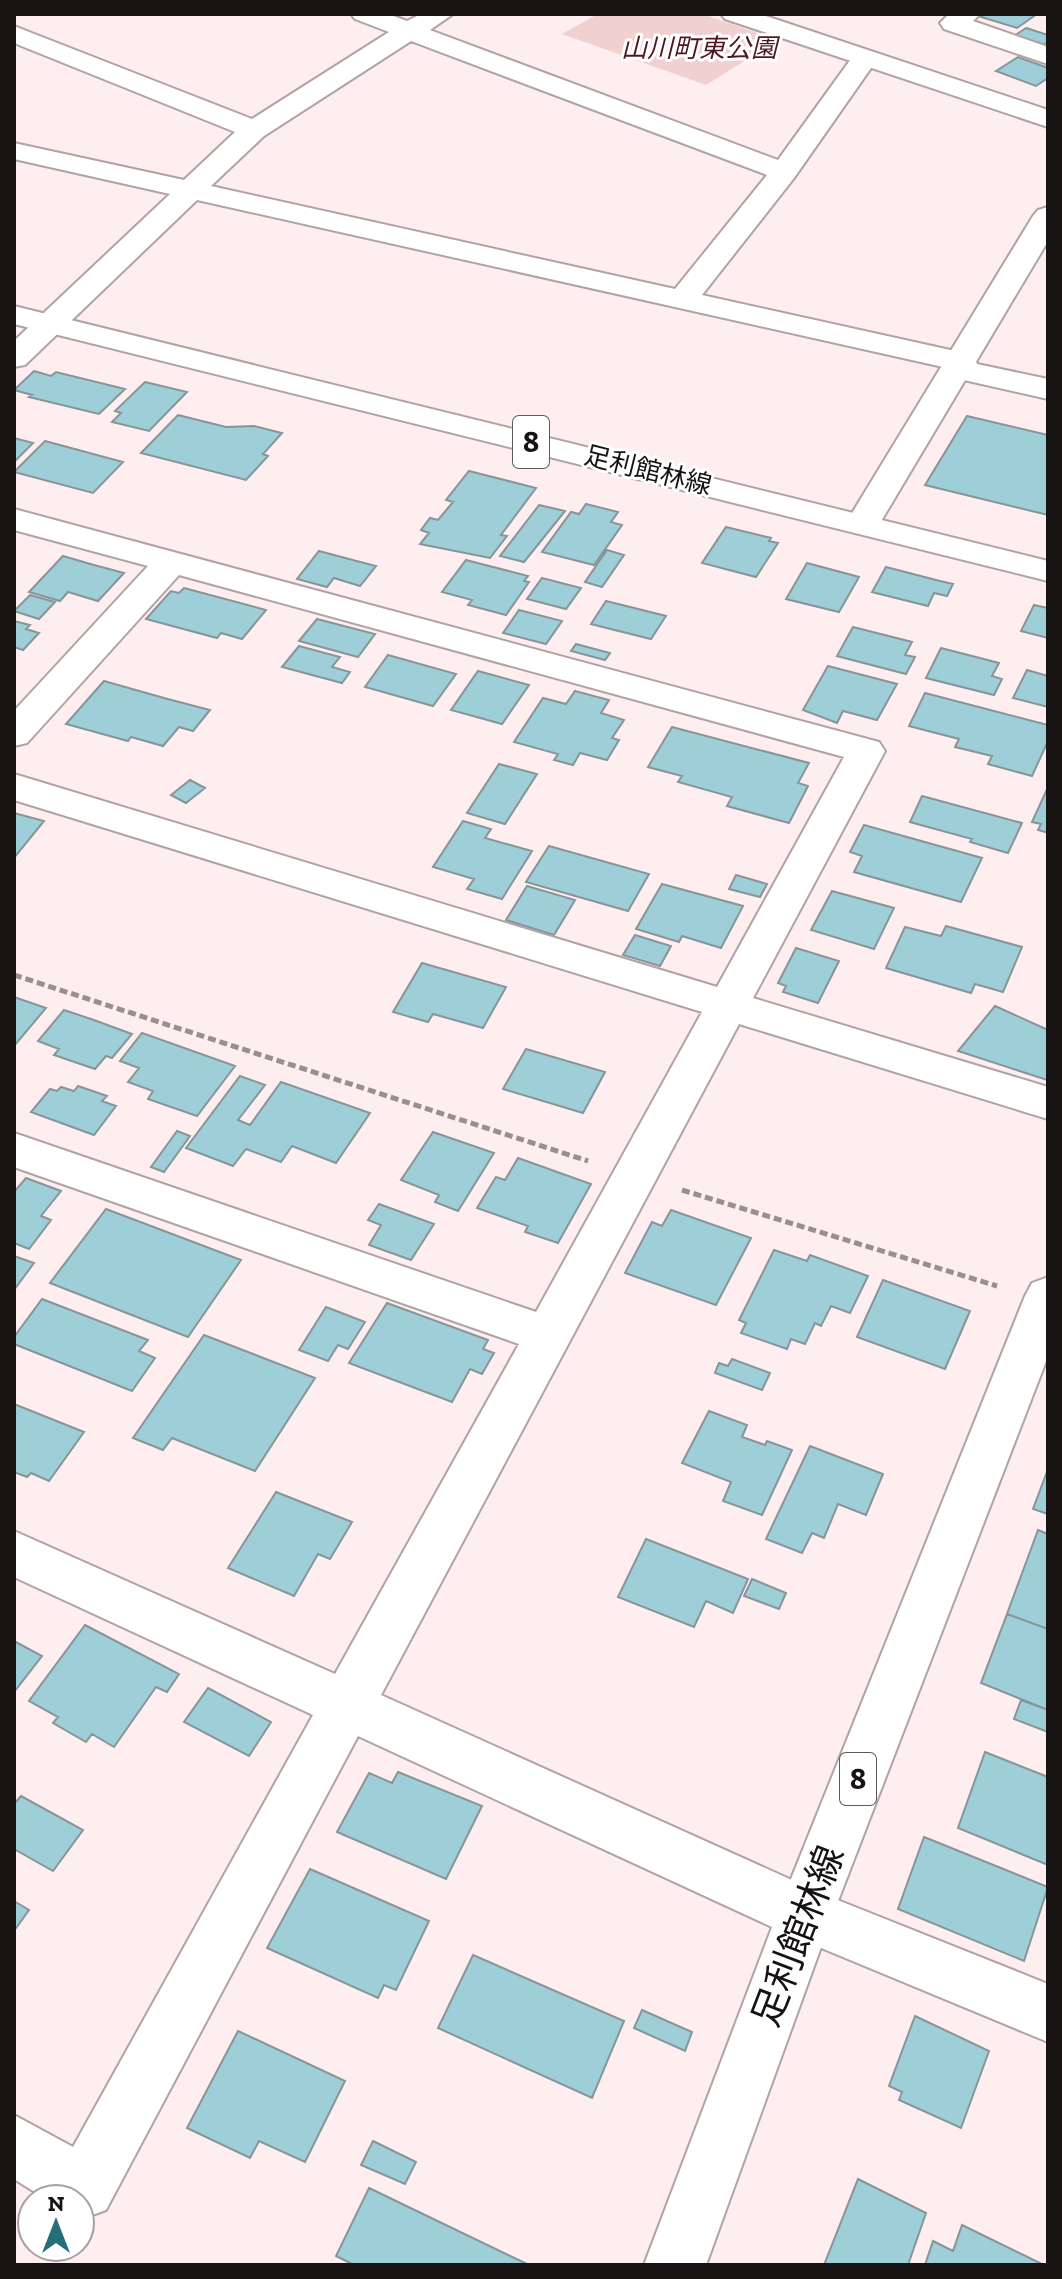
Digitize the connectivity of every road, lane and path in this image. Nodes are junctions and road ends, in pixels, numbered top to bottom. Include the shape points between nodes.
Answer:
1 (364, 14) edge
2 (440, 14) edge
3 (734, 14) edge
4 (967, 14) edge
5 (409, 31) junction
6 (14, 34) edge
7 (1048, 56) edge
8 (865, 58) junction
9 (1048, 119) edge
10 (254, 130) junction
11 (14, 151) edge
12 (784, 172) junction
13 (189, 190) junction
14 (1048, 216) edge
15 (684, 298) junction
16 (14, 315) edge
17 (50, 324) junction
18 (14, 358) edge
19 (960, 365) junction
20 (1048, 389) edge
21 (14, 519) edge
22 (863, 523) junction
23 (171, 562) junction
24 (1048, 571) edge
25 (14, 734) edge
26 (14, 787) edge
27 (14, 975) edge
28 (728, 1006) junction
29 (1048, 1103) edge
30 (14, 1150) edge
31 (635, 1176) junction
32 (1047, 1298) edge
33 (549, 1335) junction
34 (14, 1553) edge
35 (347, 1707) junction
36 (805, 1914) junction
37 (1048, 2013) edge
38 (14, 2145) edge
39 (675, 2265) edge

1 - 5 street
2 - 5 street
3 - 8 street
4 - 7 street via 953,23
5 - 10 street
5 - 12 street
6 - 10 street
8 - 9 street
8 - 12 street
10 - 13 street
11 - 13 street
12 - 15 street
13 - 15 street
13 - 17 street
14 - 19 street
15 - 19 street
16 - 17 street, 足利館林線 / 8
17 - 18 street
17 - 22 street, 足利館林線 / 8
19 - 20 street
19 - 22 street
21 - 23 street
22 - 24 street, 足利館林線 / 8
23 - 25 street
23 - 28 street via 866,751
26 - 28 street
27 - 31 path
28 - 29 street
28 - 31 street
30 - 33 street
31 - 32 path
31 - 33 street
32 - 36 street, 足利館林線 / 8
33 - 35 street
34 - 35 street
35 - 36 street
35 - 38 street via 84,2188
36 - 37 street
36 - 39 street, 足利館林線 / 8

